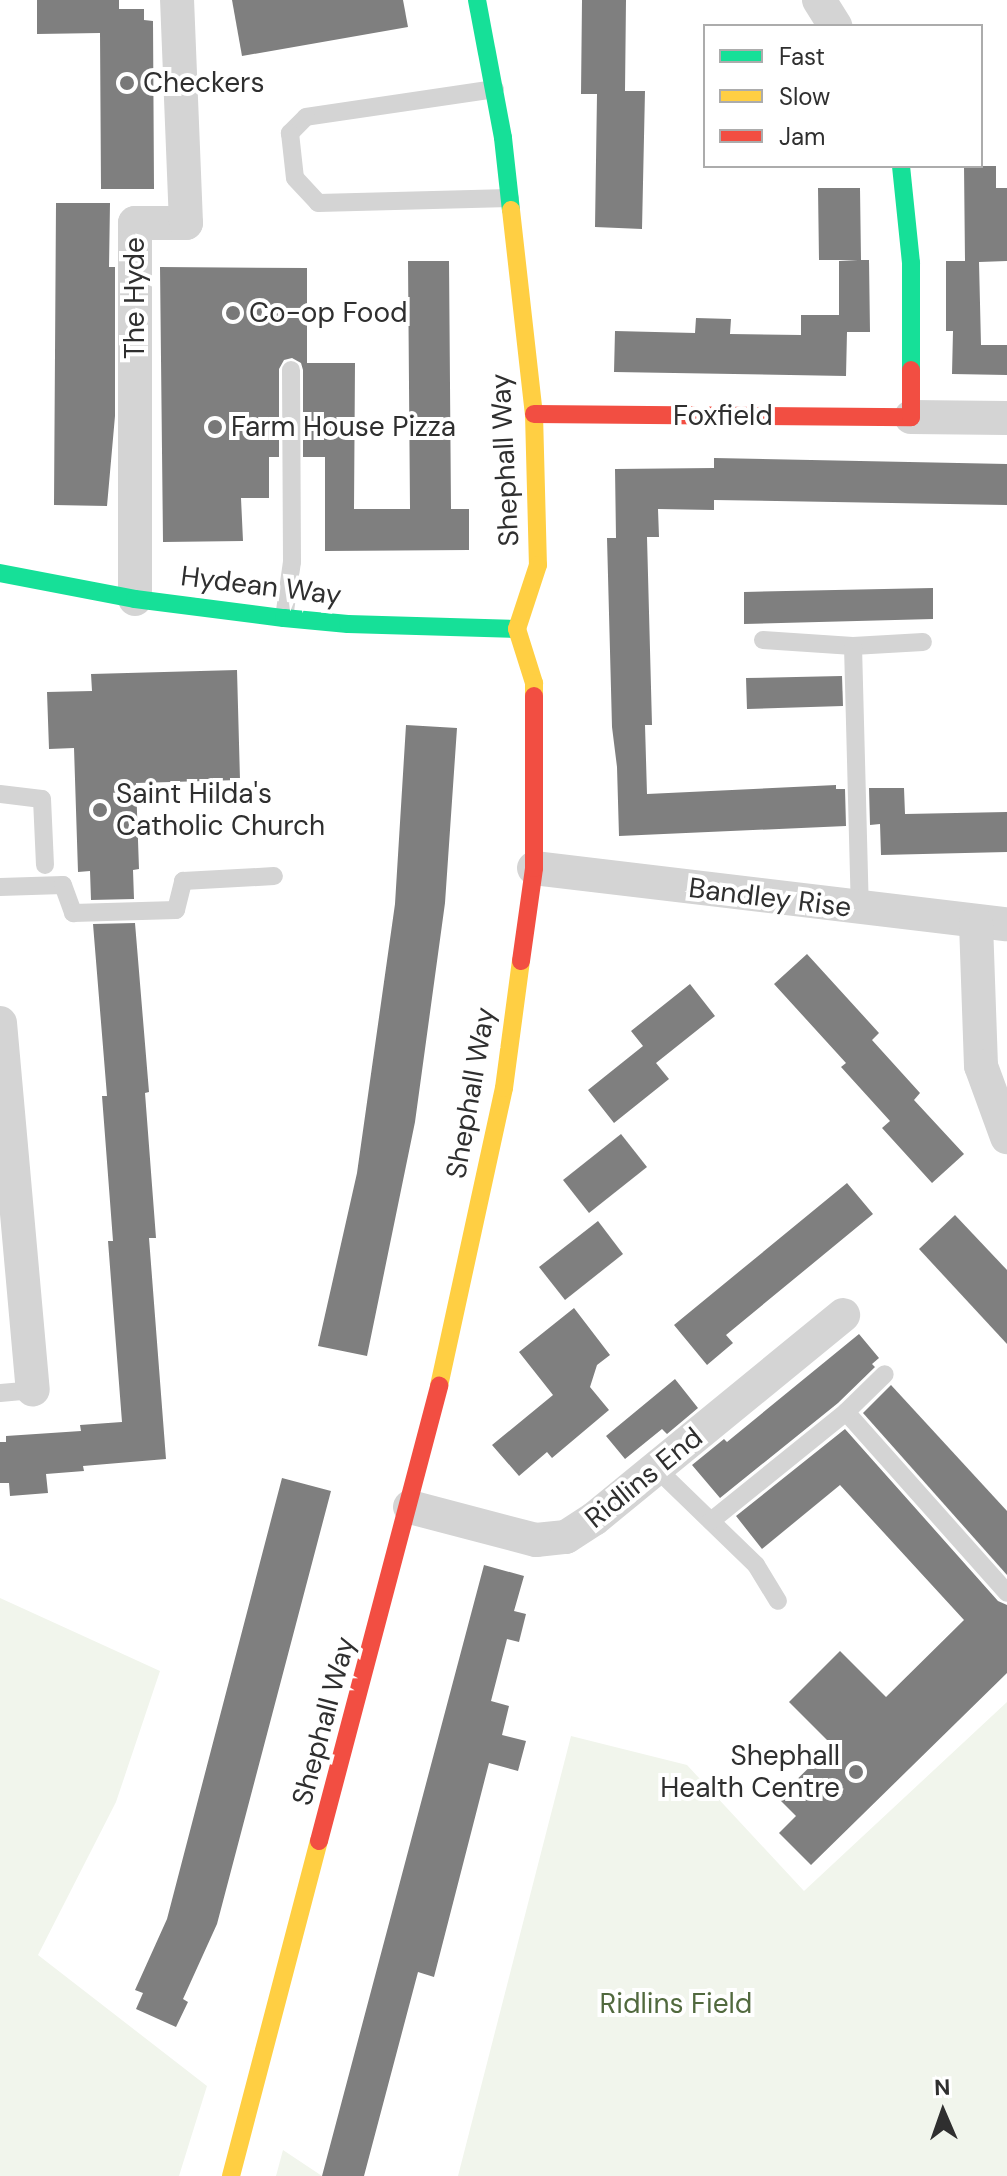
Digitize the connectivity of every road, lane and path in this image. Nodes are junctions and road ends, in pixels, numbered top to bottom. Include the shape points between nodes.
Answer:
1 (177, 0) edge
2 (477, 0) edge
3 (819, 0) edge
4 (834, 24) edge
5 (495, 89) junction
6 (901, 168) edge
7 (510, 198) junction
8 (291, 370) dead end
9 (534, 414) junction
10 (911, 417) junction
11 (1007, 418) edge
12 (0, 573) edge
13 (135, 599) junction
14 (284, 618) junction
15 (517, 629) junction
16 (763, 640) dead end
17 (923, 642) dead end
18 (853, 646) junction
19 (0, 794) edge
20 (45, 865) dead end
21 (534, 868) junction
22 (274, 876) dead end
23 (0, 887) edge
24 (860, 909) junction
25 (992, 924) edge
26 (0, 1023) edge
27 (1007, 1137) edge
28 (843, 1315) dead end
29 (885, 1374) dead end
30 (16, 1392) edge
31 (846, 1412) junction
32 (657, 1469) junction
33 (410, 1507) junction
34 (711, 1521) junction
35 (1007, 1593) edge
36 (778, 1601) dead end
37 (231, 2176) edge

1 - 13 street, The Hyde via 186,223 135,223
2 - 5 street, Shephall Way
3 - 4 street
5 - 7 street, Shephall Way
5 - 7 lane via 306,117 290,133 295,178 318,203
6 - 10 street via 911,263
7 - 9 street, Shephall Way
8 - 14 lane via 292,562
9 - 10 street, Foxfield
9 - 15 street, Shephall Way via 538,565
10 - 11 street, Foxfield
12 - 13 street, Hydean Way
13 - 14 street, Hydean Way
14 - 15 street, Hydean Way
15 - 21 street, Shephall Way via 534,683
16 - 18 lane
17 - 18 lane
18 - 24 lane
19 - 20 lane via 42,799
21 - 24 street, Bandley Rise
21 - 33 street, Shephall Way via 504,1088
22 - 23 lane via 183,881 176,910 73,913 63,885
24 - 25 street, Bandley Rise
25 - 27 street via 981,1066
26 - 30 street
28 - 32 street, Ridlins End
29 - 31 lane
31 - 34 lane
31 - 35 lane
32 - 33 street, Ridlins End via 580,1530 549,1540
32 - 34 lane
33 - 37 street, Shephall Way
34 - 36 lane via 756,1565

